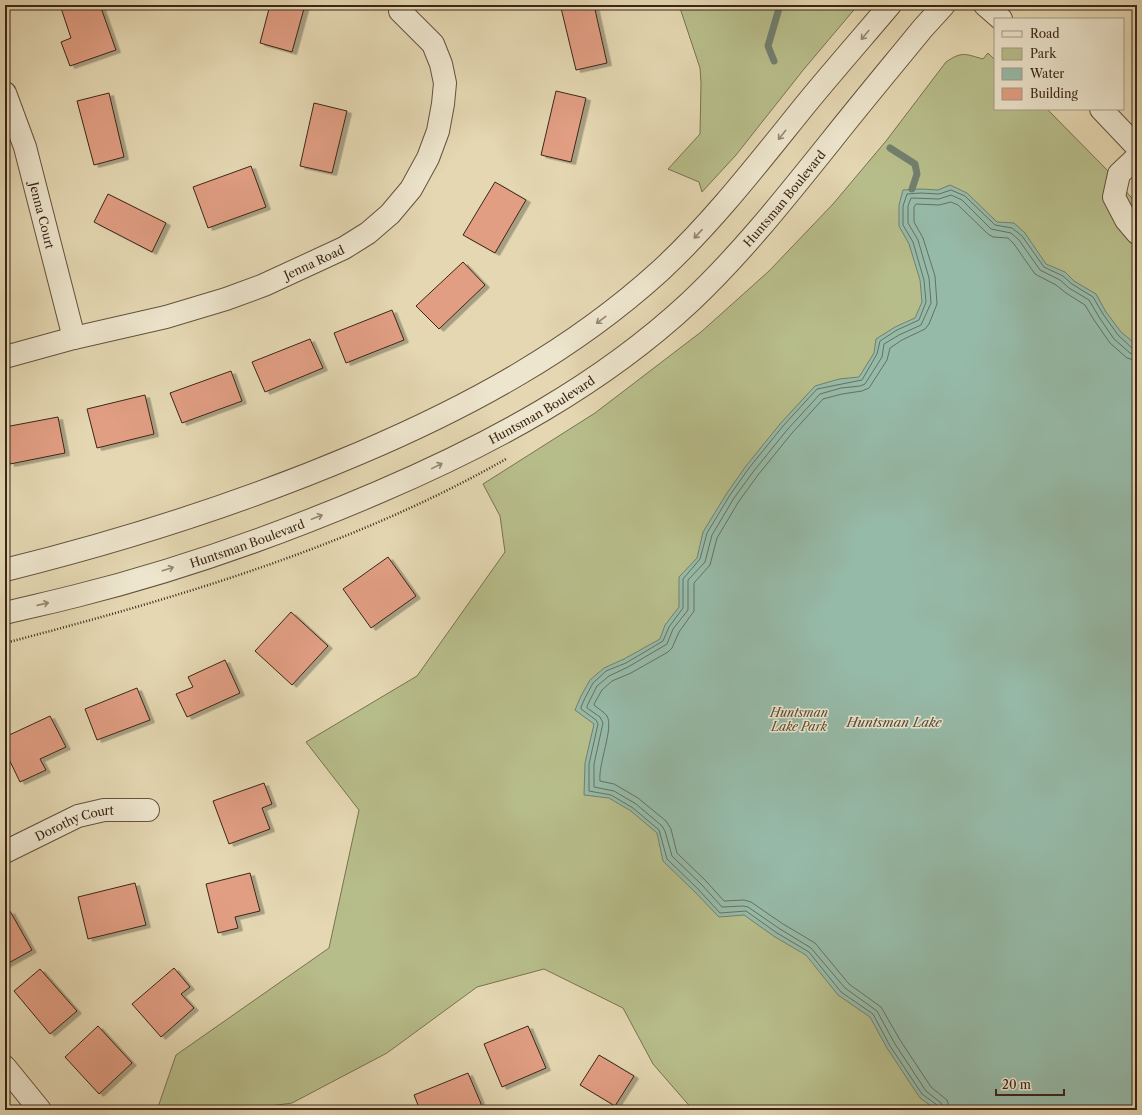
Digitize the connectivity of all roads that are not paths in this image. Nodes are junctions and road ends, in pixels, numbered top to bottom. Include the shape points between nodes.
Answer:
1 (890, 5) edge
2 (944, 5) edge
3 (985, 5) edge
4 (400, 11) dead end
5 (1000, 18) edge
6 (5, 93) edge
7 (1101, 110) edge
8 (1137, 147) edge
9 (1137, 157) edge
10 (1137, 233) edge
11 (74, 338) junction
12 (5, 357) edge
13 (5, 570) edge
14 (5, 613) edge
15 (148, 810) dead end
16 (5, 852) edge
17 (5, 1067) edge
18 (40, 1110) edge

1 -> 13 street via 739,188 696,236 620,306 579,337 469,403 404,435 314,472 238,502 153,530
14 -> 2 street, Huntsman Boulevard via 78,596 252,542 421,474 489,441 554,404 647,339 688,304 727,265 771,216
3 - 5 street
4 - 11 street, Jenna Road via 433,44 445,83 438,131 428,158 411,189 390,214 368,233 344,248 264,285 166,317
6 - 11 street, Jenna Court via 25,148
7 - 8 street
9 - 10 street via 1119,174 1114,197 1126,220
11 - 12 street, Jenna Road
15 - 16 street, Dorothy Court via 104,810 78,816
17 - 18 street

